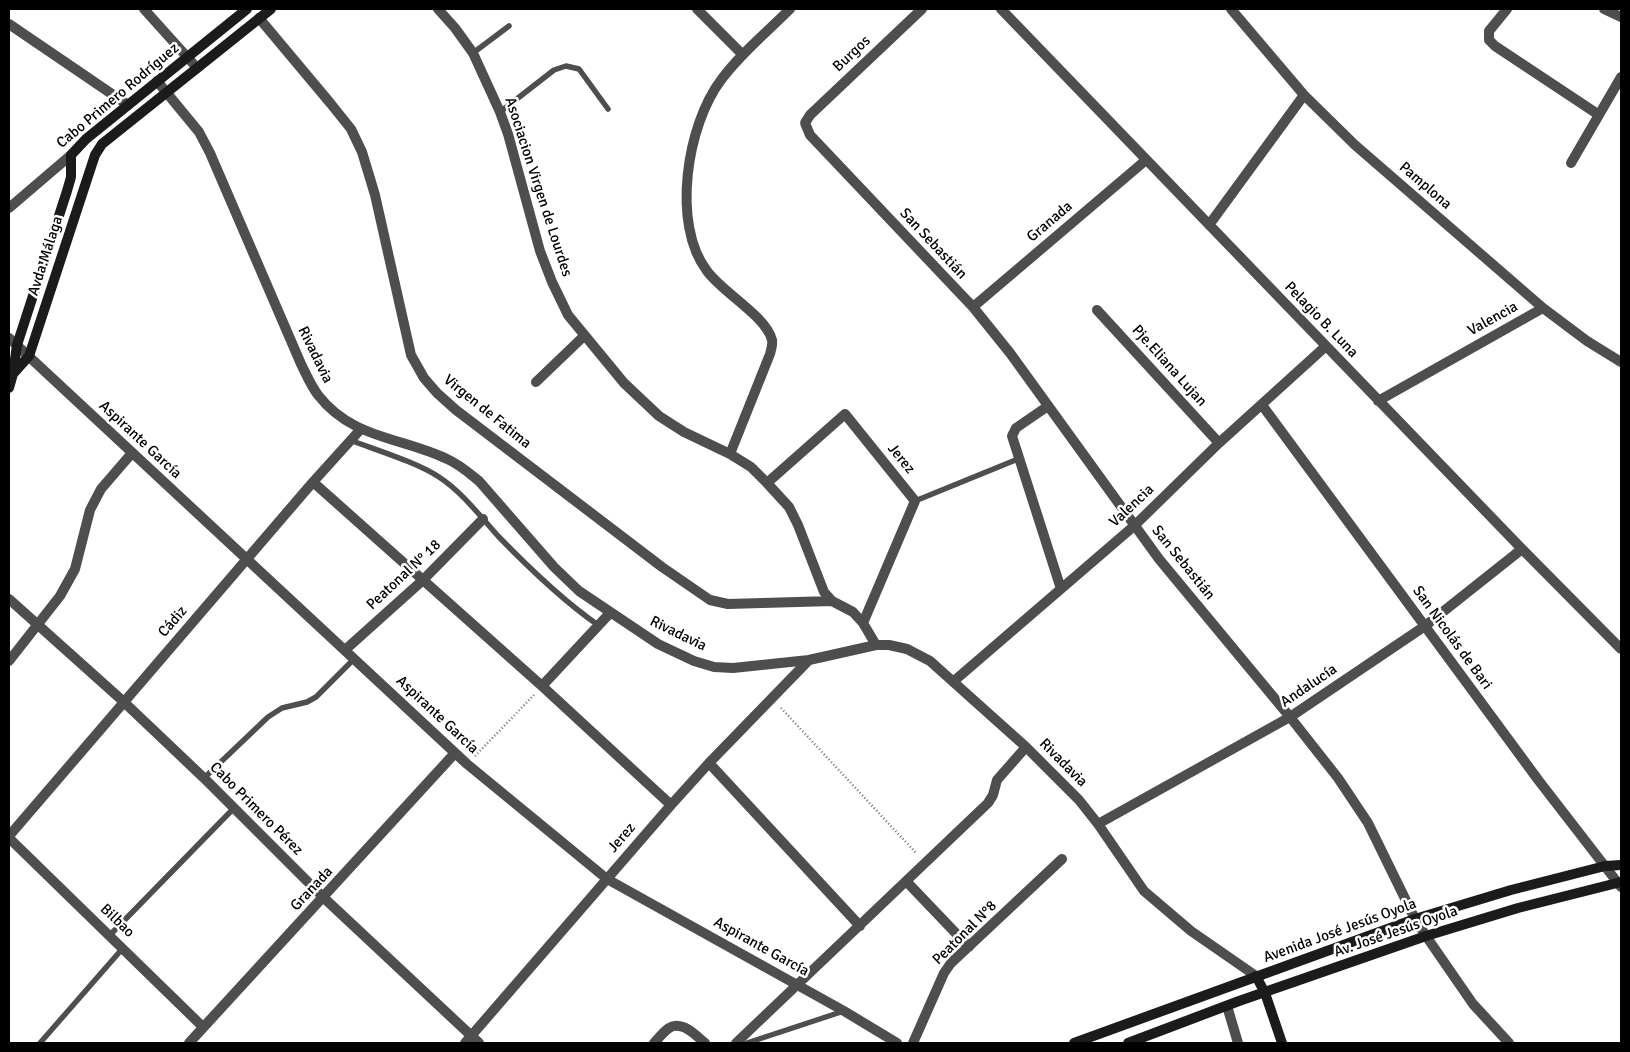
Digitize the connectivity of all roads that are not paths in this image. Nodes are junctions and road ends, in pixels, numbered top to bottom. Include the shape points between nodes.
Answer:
1 (144, 9) edge
2 (247, 9) edge
3 (271, 9) edge
4 (438, 9) edge
5 (697, 9) edge
6 (790, 9) edge
7 (922, 9) edge
8 (1001, 9) edge
9 (1231, 9) edge
10 (1507, 9) edge
11 (1604, 9) edge
12 (1621, 17) edge
13 (259, 18) junction
14 (9, 24) edge
15 (510, 26) dead end
16 (472, 53) junction
17 (743, 55) junction
18 (187, 56) junction
19 (196, 68) junction
20 (1621, 77) edge
21 (157, 81) junction
22 (167, 92) junction
23 (1304, 96) junction
24 (128, 105) junction
25 (608, 109) dead end
26 (500, 112) junction
27 (1599, 115) junction
28 (805, 123) joint
29 (102, 144) joint
30 (71, 155) junction
31 (1146, 160) junction
32 (1571, 163) dead end
33 (9, 208) edge
34 (1208, 225) junction
35 (973, 307) junction
36 (1543, 308) junction
37 (1097, 310) dead end
38 (584, 336) junction
39 (13, 341) edge
40 (1326, 346) junction
41 (29, 356) junction
42 (1621, 362) edge
43 (13, 374) junction
44 (536, 382) dead end
45 (9, 388) edge
46 (1378, 401) junction
47 (1262, 405) junction
48 (1048, 406) junction
49 (360, 430) junction
50 (350, 440) junction
51 (1219, 443) junction
52 (132, 454) junction
53 (730, 454) junction
54 (1018, 459) junction
55 (313, 482) junction
56 (767, 483) junction
57 (915, 500) junction
58 (483, 520) junction
59 (1134, 526) junction
60 (1522, 549) junction
61 (247, 559) junction
62 (423, 580) junction
63 (1061, 589) junction
64 (9, 599) edge
65 (832, 601) junction
66 (610, 613) junction
67 (862, 623) junction
68 (38, 625) junction
69 (598, 625) junction
70 (1425, 626) junction
71 (876, 645) junction
72 (1621, 649) edge
73 (345, 650) junction
74 (354, 659) junction
75 (809, 660) junction
76 (9, 661) edge
77 (954, 681) junction
78 (542, 686) junction
79 (124, 702) junction
80 (1290, 717) junction
81 (1026, 747) junction
82 (456, 754) junction
83 (709, 762) junction
84 (204, 778) junction
85 (671, 805) junction
86 (234, 808) junction
87 (1098, 824) junction
88 (9, 837) edge
89 (1062, 859) dead end
90 (1621, 865) edge
91 (1605, 866) junction
92 (607, 879) junction
93 (906, 881) junction
94 (1620, 884) edge
95 (324, 898) junction
96 (1415, 919) junction
97 (860, 926) junction
98 (110, 935) junction
99 (1426, 936) junction
100 (969, 947) junction
101 (123, 948) junction
102 (1256, 976) junction
103 (798, 985) junction
104 (1266, 993) junction
105 (1227, 1006) junction
106 (844, 1011) junction
107 (203, 1027) junction
108 (472, 1041) edge
109 (40, 1043) edge
110 (189, 1043) edge
111 (654, 1043) edge
112 (705, 1043) edge
113 (736, 1043) edge
114 (747, 1043) edge
115 (897, 1043) edge
116 (913, 1043) edge
117 (1074, 1043) edge
118 (1128, 1043) edge
119 (1238, 1043) edge
120 (1282, 1043) edge
121 (1509, 1043) edge

1 - 18 street
2 - 18 street, Cabo Primero Rodríguez
3 - 13 street, Cabo Primero Rodríguez
4 - 16 street, Asociacion Virgen de Lourdes
5 - 17 street
6 - 17 street
7 - 28 street, Burgos
8 - 31 street, Pelagio B. Luna
9 - 23 street, Pamplona
10 - 27 street via 1489,31 1489,40
11 - 12 street
13 - 19 street, Cabo Primero Rodríguez
13 - 65 street, Virgen de Fatima via 332,104 351,129 362,152 375,195 411,355 437,393 662,567 710,600 728,604
14 - 24 street
15 - 16 lane
16 - 26 street, Asociacion Virgen de Lourdes
17 - 53 street via 720,80 705,105 688,169 689,228 696,252 706,271 758,319 773,342
18 - 19 street
18 - 21 street, Cabo Primero Rodríguez
19 - 22 street, Cabo Primero Rodríguez
20 - 27 street
21 - 22 street, Rivadavia
21 - 24 street, Cabo Primero Rodríguez
22 - 29 street, Cabo Primero Rodríguez
22 - 49 street, Rivadavia via 199,132 210,153 317,394 335,413
23 - 34 street
23 - 36 street, Pamplona via 1354,145
24 - 30 street, Cabo Primero Rodríguez
25 - 26 lane via 579,69 566,66 554,70
26 - 38 street, Asociacion Virgen de Lourdes via 540,251 568,315
27 - 32 street
28 - 35 street, San Sebastián via 810,135
29 - 41 street, Avda.Málaga via 95,155
30 - 33 street, Cabo Primero Rodríguez
30 - 39 street, Avda.Málaga via 67,191
31 - 34 street, Pelagio B. Luna
31 - 35 street, Granada
34 - 40 street, Pelagio B. Luna
35 - 48 street, San Sebastián
36 - 42 street, Pamplona
36 - 46 street, Valencia
37 - 51 street, Pje.Eliana Lujan
38 - 44 street
38 - 53 street, Asociacion Virgen de Lourdes via 624,383 659,416
39 - 41 street, Aspirante García
39 - 43 street, Avda.Málaga
40 - 46 street, Pelagio B. Luna
40 - 47 street, Valencia
41 - 43 street, Avda.Málaga
41 - 52 street, Aspirante García
43 - 45 street, Avda.Málaga
46 - 60 street, Pelagio B. Luna
47 - 51 street, Valencia
47 - 70 street, San Nicolás de Bari
48 - 54 street via 1016,428 1012,436
48 - 59 street, San Sebastián
49 - 50 street, Cádiz
49 - 66 street, Rivadavia via 432,452 466,470 554,567 579,591
50 - 55 street, Cádiz
50 - 58 lane via 438,476
51 - 59 street, Valencia
52 - 61 street, Aspirante García
52 - 68 street via 101,489 90,510 75,569
53 - 56 street, Asociacion Virgen de Lourdes via 751,467
54 - 57 lane
54 - 63 street
55 - 61 street, Cádiz
55 - 62 street
56 - 57 street, Jerez via 845,414
56 - 65 street, Asociacion Virgen de Lourdes via 789,507 824,592
57 - 67 street
58 - 62 street, Peatonal N° 18
58 - 69 lane via 517,556
59 - 63 street, Valencia
59 - 80 street, San Sebastián
60 - 70 street, Andalucía
60 - 72 street, Pelagio B. Luna
61 - 73 street, Aspirante García
61 - 79 street, Cádiz
62 - 73 street, Peatonal N° 18
62 - 78 street
63 - 77 street, Valencia
64 - 68 street, Cabo Primero Pérez
65 - 67 street via 853,612
66 - 69 street
66 - 75 street, Rivadavia via 658,644 714,667
67 - 71 street
68 - 76 street
68 - 79 street, Cabo Primero Pérez
69 - 78 street
70 - 80 street, Andalucía
70 - 91 street, San Nicolás de Bari
71 - 75 street, Rivadavia
71 - 77 street, Rivadavia via 907,649 930,661
73 - 74 street, Aspirante García
74 - 82 street, Aspirante García
74 - 84 lane via 316,697 282,708 268,717
75 - 83 street, Jerez
77 - 81 street, Rivadavia
78 - 85 street
79 - 84 street, Cabo Primero Pérez
79 - 88 street, Cádiz
80 - 87 street, Andalucía
80 - 96 street, San Sebastián via 1338,778 1368,823
81 - 87 street, Rivadavia via 1079,800
81 - 93 street via 997,780 988,803
82 - 92 street, Aspirante García
82 - 95 street, Granada
83 - 85 street, Jerez
83 - 97 street
84 - 86 street, Cabo Primero Pérez
85 - 92 street, Jerez
86 - 95 street, Cabo Primero Pérez
86 - 98 lane
87 - 102 street, Rivadavia via 1144,891 1191,931
88 - 98 street, Bilbao
89 - 100 street, Peatonal N°8
90 - 91 street, Avenida José Jesús Oyola
91 - 94 street, San Nicolás de Bari
91 - 96 street, Avenida José Jesús Oyola
92 - 103 street, Aspirante García
92 - 108 street, Jerez
93 - 97 street
93 - 100 street
94 - 99 street, Av. José Jesús Oyola via 1518,908
95 - 107 street, Granada
95 - 108 street, Cabo Primero Pérez
96 - 99 street, San Sebastián
96 - 102 street, Avenida José Jesús Oyola
97 - 103 street
98 - 101 street, Bilbao
99 - 104 street, Av. José Jesús Oyola
99 - 121 street, San Sebastián via 1473,1004
100 - 116 street, Peatonal N°8 via 944,973
101 - 107 street, Bilbao
101 - 109 lane
102 - 104 street, Rivadavia
102 - 117 street, Avenida José Jesús Oyola
103 - 106 street, Aspirante García
103 - 113 street
104 - 105 street, Av. José Jesús Oyola
104 - 120 street, Rivadavia
105 - 118 street, Av. José Jesús Oyola
105 - 119 street
106 - 114 lane
106 - 115 street, Aspirante García
107 - 110 street, Granada
111 - 112 street via 669,1028 677,1026 685,1027

